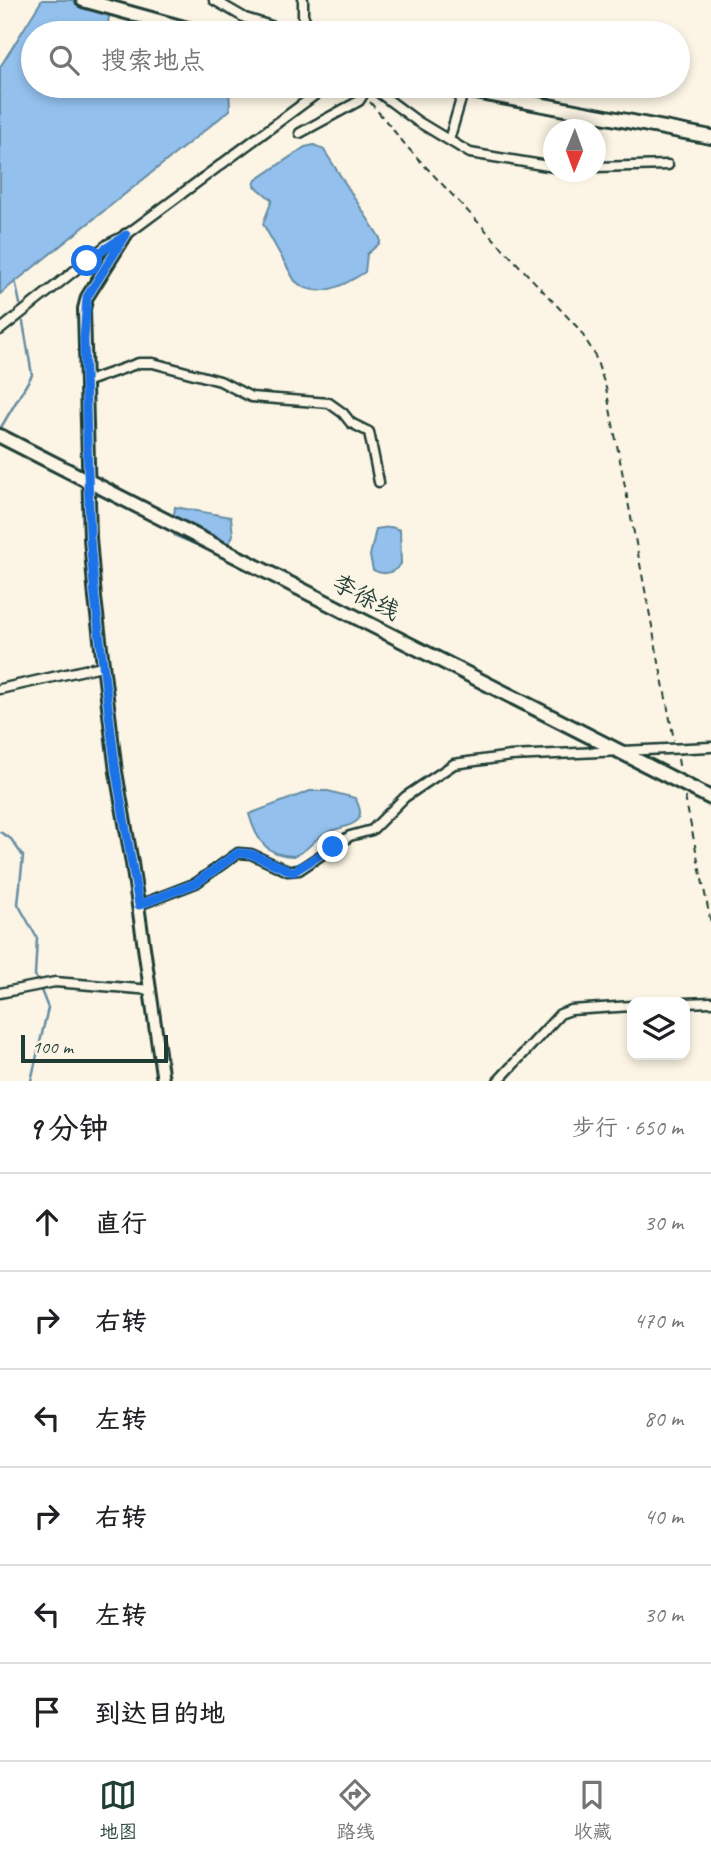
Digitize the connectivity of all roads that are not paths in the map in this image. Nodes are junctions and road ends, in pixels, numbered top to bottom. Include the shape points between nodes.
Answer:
1 (83, 0) edge
2 (214, 0) edge
3 (303, 0) edge
4 (159, 21) edge
5 (255, 21) edge
6 (306, 21) edge
7 (311, 98) edge
8 (361, 98) edge
9 (387, 98) edge
10 (461, 98) edge
11 (511, 98) edge
12 (300, 133) dead end
13 (711, 136) edge
14 (449, 140) junction
15 (543, 165) edge
16 (668, 165) dead end
17 (606, 167) edge
18 (126, 235) junction
19 (0, 330) edge
20 (85, 382) junction
21 (0, 436) edge
22 (379, 482) dead end
23 (103, 666) junction
24 (0, 689) edge
25 (711, 747) edge
26 (711, 799) edge
27 (139, 905) junction
28 (151, 990) junction
29 (0, 993) edge
30 (711, 1002) edge
31 (690, 1003) edge
32 (627, 1006) edge
33 (163, 1081) edge
34 (498, 1081) edge

1 - 4 main road
2 - 5 street
3 - 6 street
7 - 18 street
8 - 12 street
9 - 14 street
10 - 14 street
11 - 13 main road
14 - 15 street via 470,153
16 - 17 street
18 - 19 street via 108,244
18 - 20 street via 87,297 83,318
20 - 22 street via 146,362 220,381 251,397 330,403 351,423 369,432
20 - 23 street via 90,538
21 - 26 main road, 李徐线
23 - 24 street
23 - 27 street
25 - 27 street via 511,756 454,764 405,797 372,830 350,836 299,870 289,871 238,853 196,883
27 - 28 street
28 - 29 street via 40,984
28 - 33 street
30 - 31 street
32 - 34 street via 559,1014

